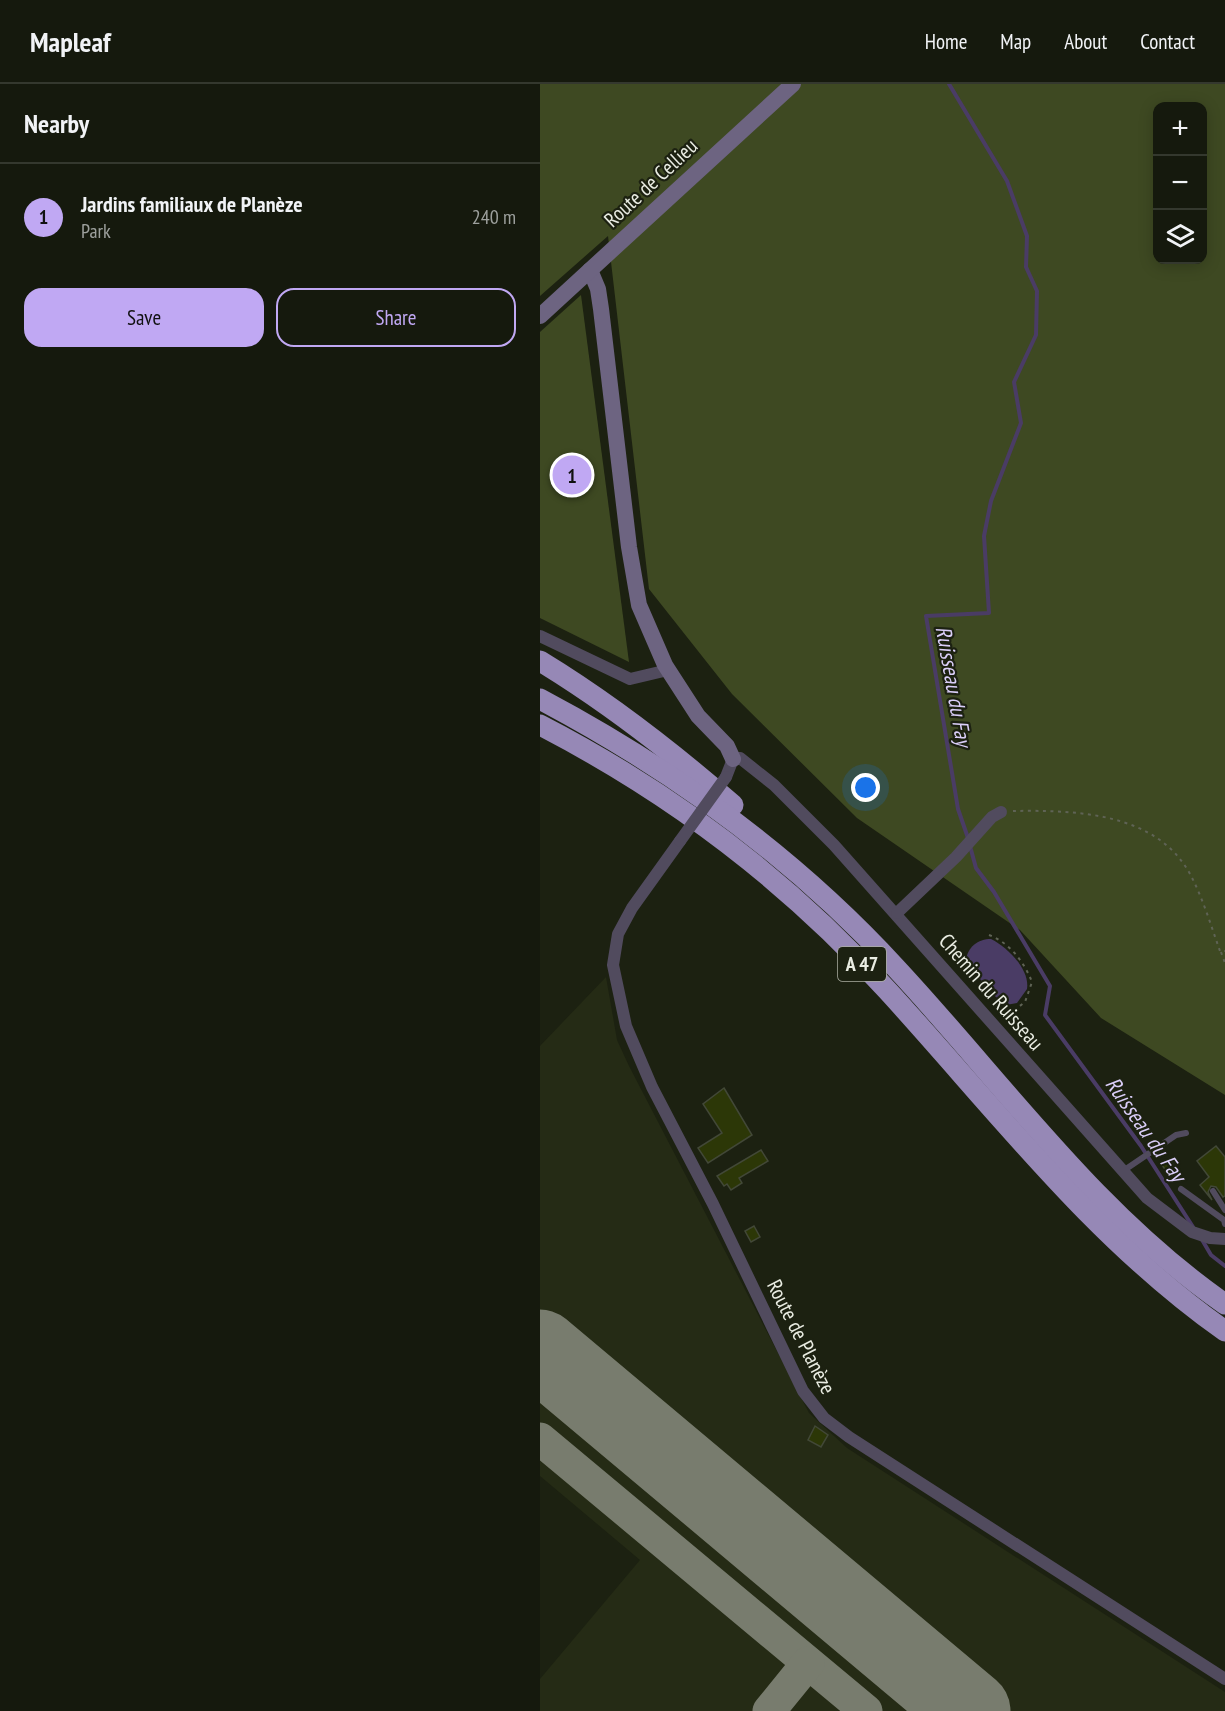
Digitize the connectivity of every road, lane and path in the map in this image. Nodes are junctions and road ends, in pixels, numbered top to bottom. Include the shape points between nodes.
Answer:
1 (793, 84) edge
2 (590, 270) junction
3 (540, 316) edge
4 (540, 636) edge
5 (540, 661) edge
6 (668, 670) junction
7 (540, 699) edge
8 (540, 724) edge
9 (540, 741) edge
10 (733, 759) junction
11 (646, 787) junction
12 (1001, 812) joint
13 (769, 849) junction
14 (897, 913) junction
15 (989, 935) dead end
16 (1220, 951) junction
17 (1225, 951) edge
18 (1225, 963) edge
19 (994, 1026) junction
20 (1186, 1133) dead end
21 (1122, 1172) junction
22 (1181, 1189) dead end
23 (1213, 1191) dead end
24 (1225, 1210) edge
25 (1225, 1221) edge
26 (1225, 1239) edge
27 (1225, 1304) edge
28 (1225, 1331) edge
29 (1225, 1679) edge

1 - 2 street, Route de Cellieu
2 - 3 street, Route de Cellieu
2 - 6 street via 602,309 628,548 639,605
4 - 6 street via 630,679
5 - 13 highway via 639,727 693,771 752,821
6 - 10 street
7 - 13 highway, A 47 via 664,771
8 - 11 highway, A 47
9 - 11 highway via 615,777
10 - 14 street, Chemin du Ruisseau via 741,758 774,785
10 - 29 street, Route de Planèze, bridge via 726,777 632,908 618,934 613,965 626,1026 648,1078 812,1405 849,1437
11 - 28 highway, A 47 via 752,862 816,918 886,989 1065,1191 1136,1260
12 - 14 street
12 - 16 path via 1093,815 1135,825 1165,842 1190,873
13 - 27 highway, A 47 via 896,967 1103,1198
14 - 19 street, Chemin du Ruisseau
15 - 19 path via 1015,953 1032,982 1025,1002
16 - 17 path
16 - 18 path
19 - 21 street, Chemin du Ruisseau
20 - 21 lane via 1179,1133
21 - 26 street, Chemin du Ruisseau via 1148,1198 1198,1234
22 - 25 lane
23 - 24 lane

